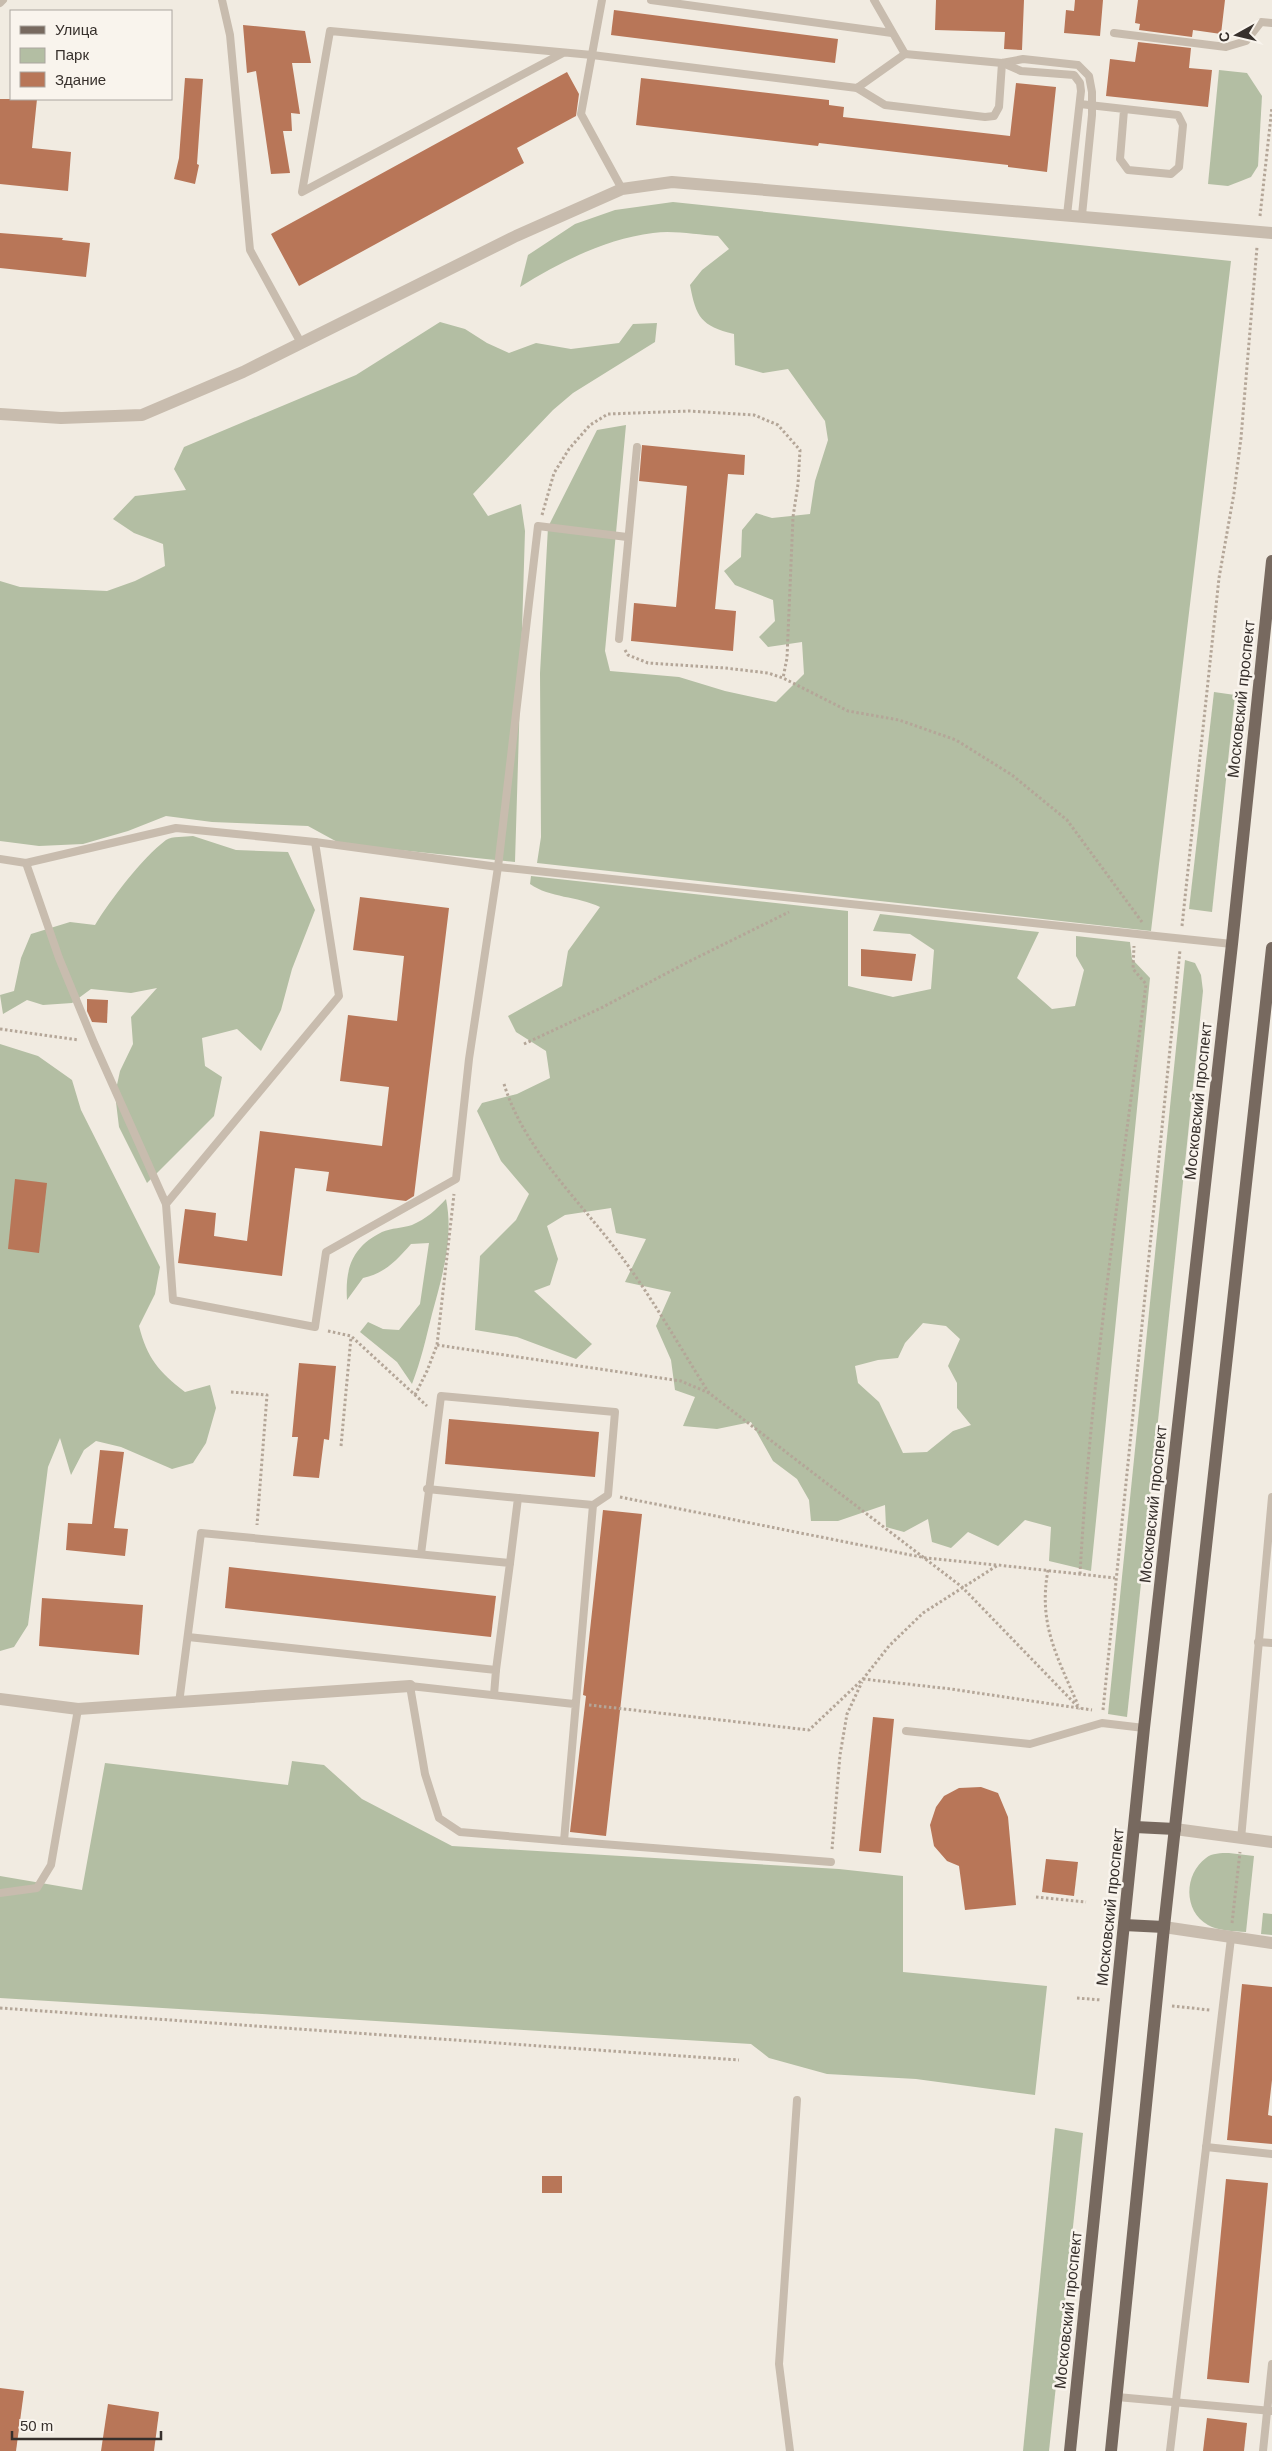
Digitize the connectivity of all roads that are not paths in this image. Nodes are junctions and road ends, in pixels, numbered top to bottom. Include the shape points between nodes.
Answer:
1 (3, 0) edge
2 (222, 0) edge
3 (602, 0) edge
4 (651, 0) edge
5 (874, 0) edge
6 (0, 3) edge
7 (1272, 23) edge
8 (892, 33) junction
9 (1114, 33) dead end
10 (564, 53) junction
11 (905, 54) junction
12 (592, 55) junction
13 (1002, 63) junction
14 (857, 88) junction
15 (1080, 104) junction
16 (1092, 106) junction
17 (1124, 110) junction
18 (622, 189) junction
19 (1067, 215) junction
20 (1082, 215) junction
21 (1272, 233) edge
22 (301, 343) junction
23 (0, 414) edge
24 (637, 447) dead end
25 (627, 537) junction
26 (1272, 561) edge
27 (619, 639) road end
28 (315, 842) junction
29 (0, 859) edge
30 (26, 863) junction
31 (498, 867) junction
32 (1232, 944) junction
33 (1272, 948) edge
34 (166, 1204) junction
35 (428, 1490) junction
36 (1272, 1497) edge
37 (518, 1498) junction
38 (592, 1505) junction
39 (421, 1554) junction
40 (510, 1563) junction
41 (188, 1638) junction
42 (1258, 1642) junction
43 (1272, 1643) edge
44 (496, 1670) junction
45 (410, 1686) junction
46 (494, 1695) junction
47 (0, 1699) edge
48 (178, 1703) junction
49 (574, 1704) junction
50 (78, 1710) junction
51 (1144, 1728) junction
52 (906, 1731) dead end
53 (1135, 1827) junction
54 (1175, 1829) junction
55 (1241, 1839) junction
56 (564, 1841) junction
57 (1272, 1842) edge
58 (831, 1862) road end
59 (0, 1893) edge
60 (1124, 1924) junction
61 (1164, 1927) junction
62 (1231, 1938) junction
63 (1272, 1943) edge
64 (797, 2100) dead end
65 (1206, 2146) junction
66 (1272, 2154) edge
67 (1272, 2364) edge
68 (1117, 2397) junction
69 (1175, 2402) junction
70 (1270, 2411) edge
71 (790, 2451) edge
72 (1070, 2451) edge
73 (1111, 2451) edge
74 (1170, 2451) edge
75 (1263, 2451) edge

1 - 6 lane
2 - 22 lane via 230,35 250,250
3 - 12 lane
4 - 8 lane
5 - 8 lane
7 - 9 lane via 1261,22 1246,41 1226,47
8 - 11 lane
10 - 10 lane via 330,31 302,192 511,80
10 - 12 lane
11 - 13 lane
11 - 14 lane
12 - 14 lane
12 - 18 lane via 581,114
13 - 14 lane via 999,107 994,116 885,105
13 - 15 lane via 1021,71 1074,75 1080,82
13 - 16 lane via 1023,59 1078,65 1089,76
15 - 16 lane
15 - 19 lane
16 - 17 lane
16 - 20 lane
17 - 17 lane via 1178,115 1184,125 1179,167 1171,174 1128,170 1120,159
18 - 19 street via 672,182
18 - 22 street via 516,236
19 - 20 street
20 - 21 street
22 - 23 street via 142,415 61,418
24 - 25 lane
25 - 27 lane
25 - 31 lane via 538,526
26 - 32 main road, Московский проспект
28 - 30 lane via 176,828
28 - 31 lane
28 - 34 lane via 339,996
29 - 30 lane
30 - 34 lane via 59,958
31 - 32 lane
31 - 34 lane via 469,1059 456,1179 326,1252 315,1327 173,1300
32 - 51 main road, Московский проспект
33 - 54 main road
35 - 37 lane
35 - 38 lane via 441,1396 615,1412 608,1495
35 - 39 lane
36 - 42 lane
37 - 38 lane
37 - 40 lane
38 - 49 lane
39 - 40 lane
39 - 41 lane via 201,1533
40 - 44 lane
41 - 44 lane
41 - 48 lane
42 - 43 lane
42 - 55 lane
44 - 46 lane
45 - 46 lane
45 - 48 street
45 - 56 lane via 424,1774 439,1818 460,1832
46 - 49 lane
47 - 50 street
48 - 50 street
49 - 56 lane
50 - 59 lane via 52,1865 37,1888
51 - 52 lane via 1102,1723 1030,1744
51 - 53 main road, Московский проспект
53 - 54 main road
53 - 60 main road, Московский проспект
54 - 55 street
54 - 61 main road
55 - 57 street
56 - 58 lane
60 - 61 main road
60 - 72 main road, Московский проспект
61 - 62 street
61 - 68 main road
62 - 63 street
62 - 65 lane
64 - 71 lane via 779,2364
65 - 66 lane
65 - 69 lane
67 - 70 lane
68 - 69 lane
68 - 73 main road
69 - 70 lane
69 - 74 lane
70 - 75 lane

